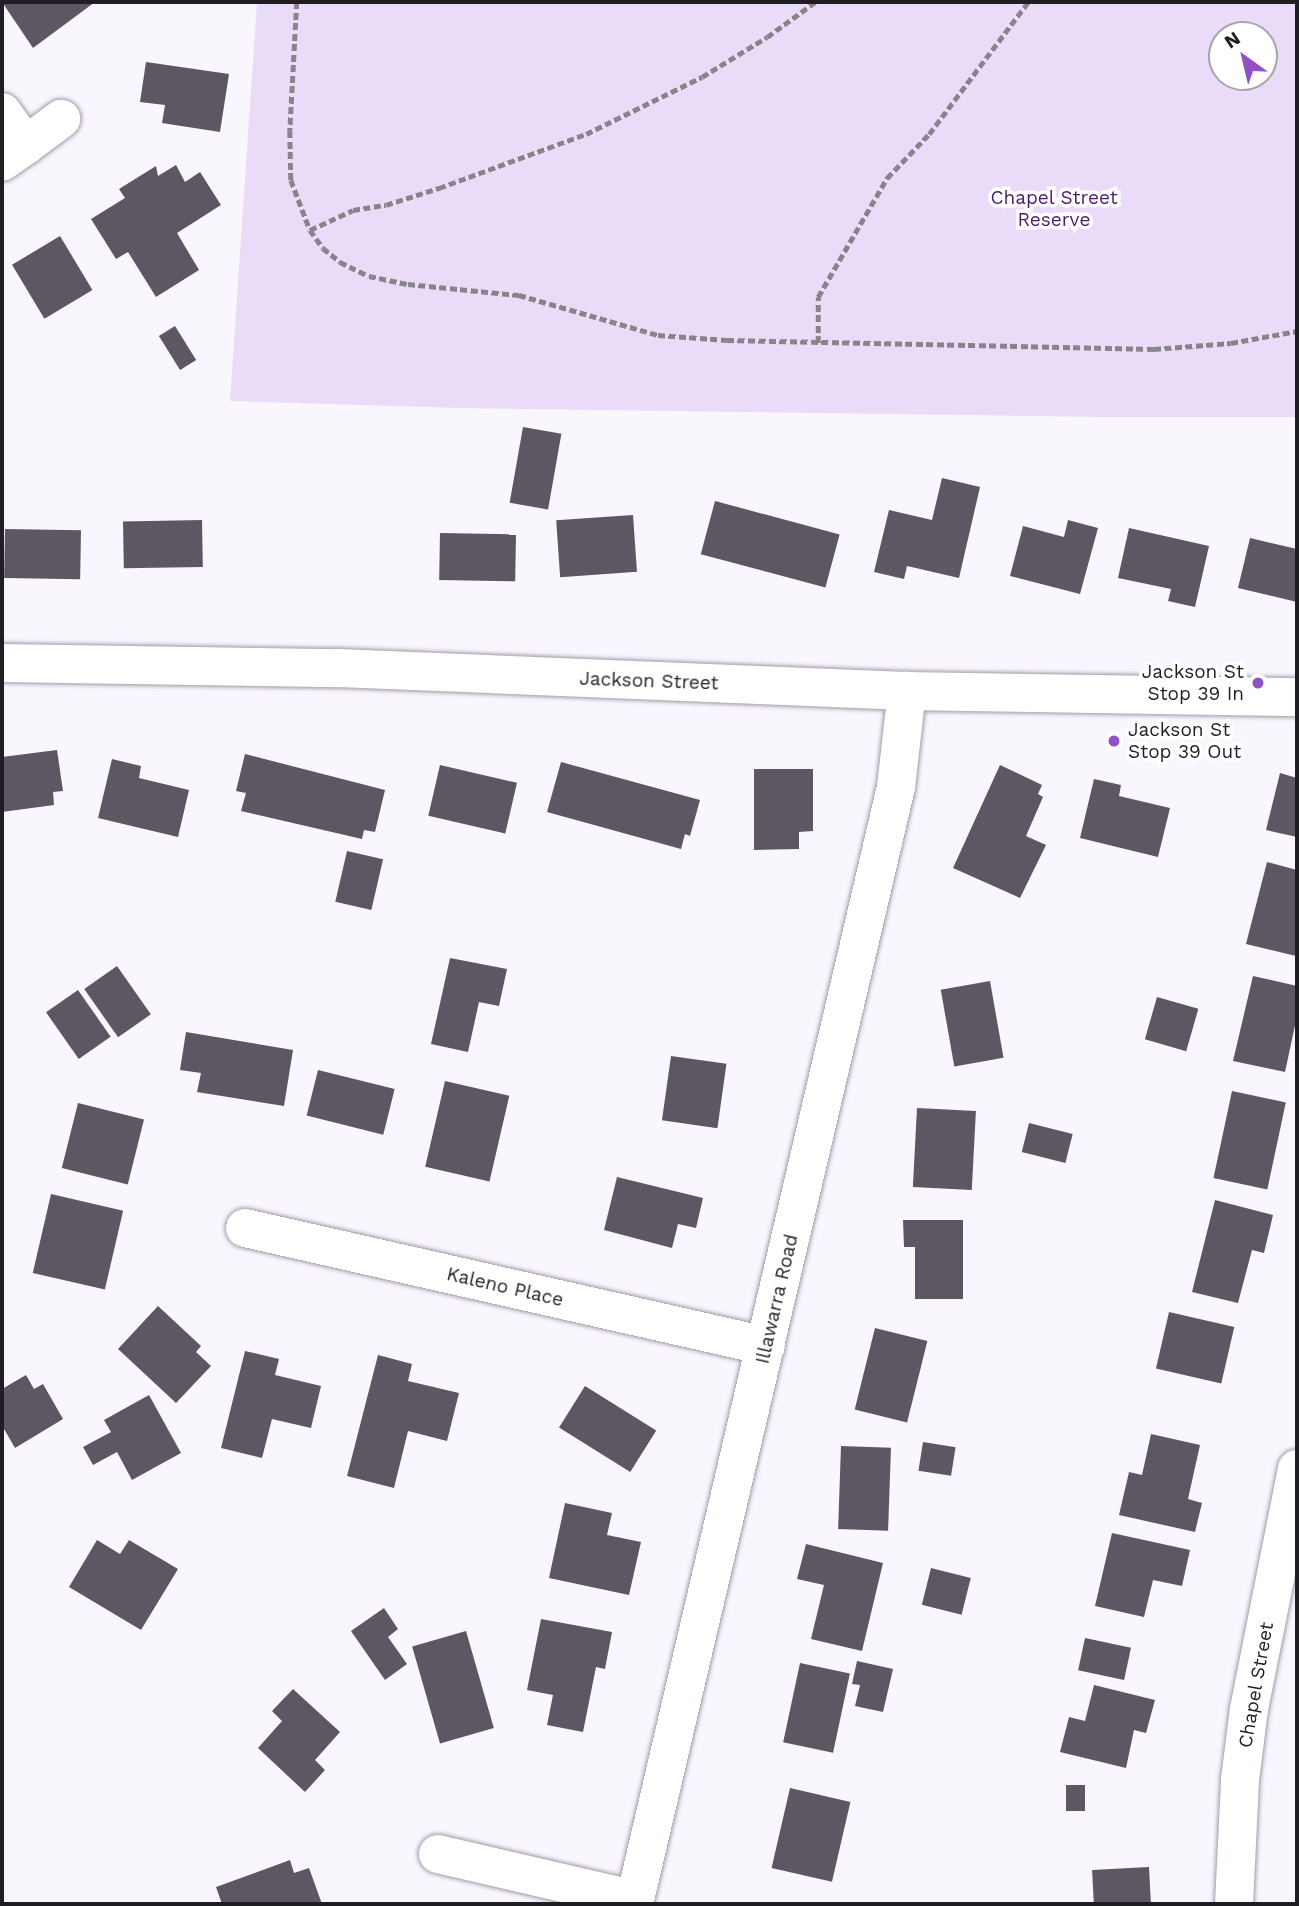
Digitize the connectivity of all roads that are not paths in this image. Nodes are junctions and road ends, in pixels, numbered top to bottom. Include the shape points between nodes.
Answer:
1 (2, 112) edge
2 (61, 119) dead end
3 (14, 154) edge
4 (2, 663) edge
5 (907, 691) junction
6 (1297, 697) edge
7 (245, 1228) dead end
8 (766, 1346) junction
9 (1297, 1469) edge
10 (438, 1854) dead end
11 (634, 1902) edge
12 (1234, 1904) edge

1 - 3 street
2 - 3 street
4 - 5 street, Jackson Street via 338,668
5 - 6 street, Jackson Street
5 - 8 street, Illawarra Road via 897,787
7 - 8 street, Kaleno Place
8 - 11 street, Illawarra Road
9 - 12 street, Chapel Street via 1249,1709 1240,1780
10 - 11 street

